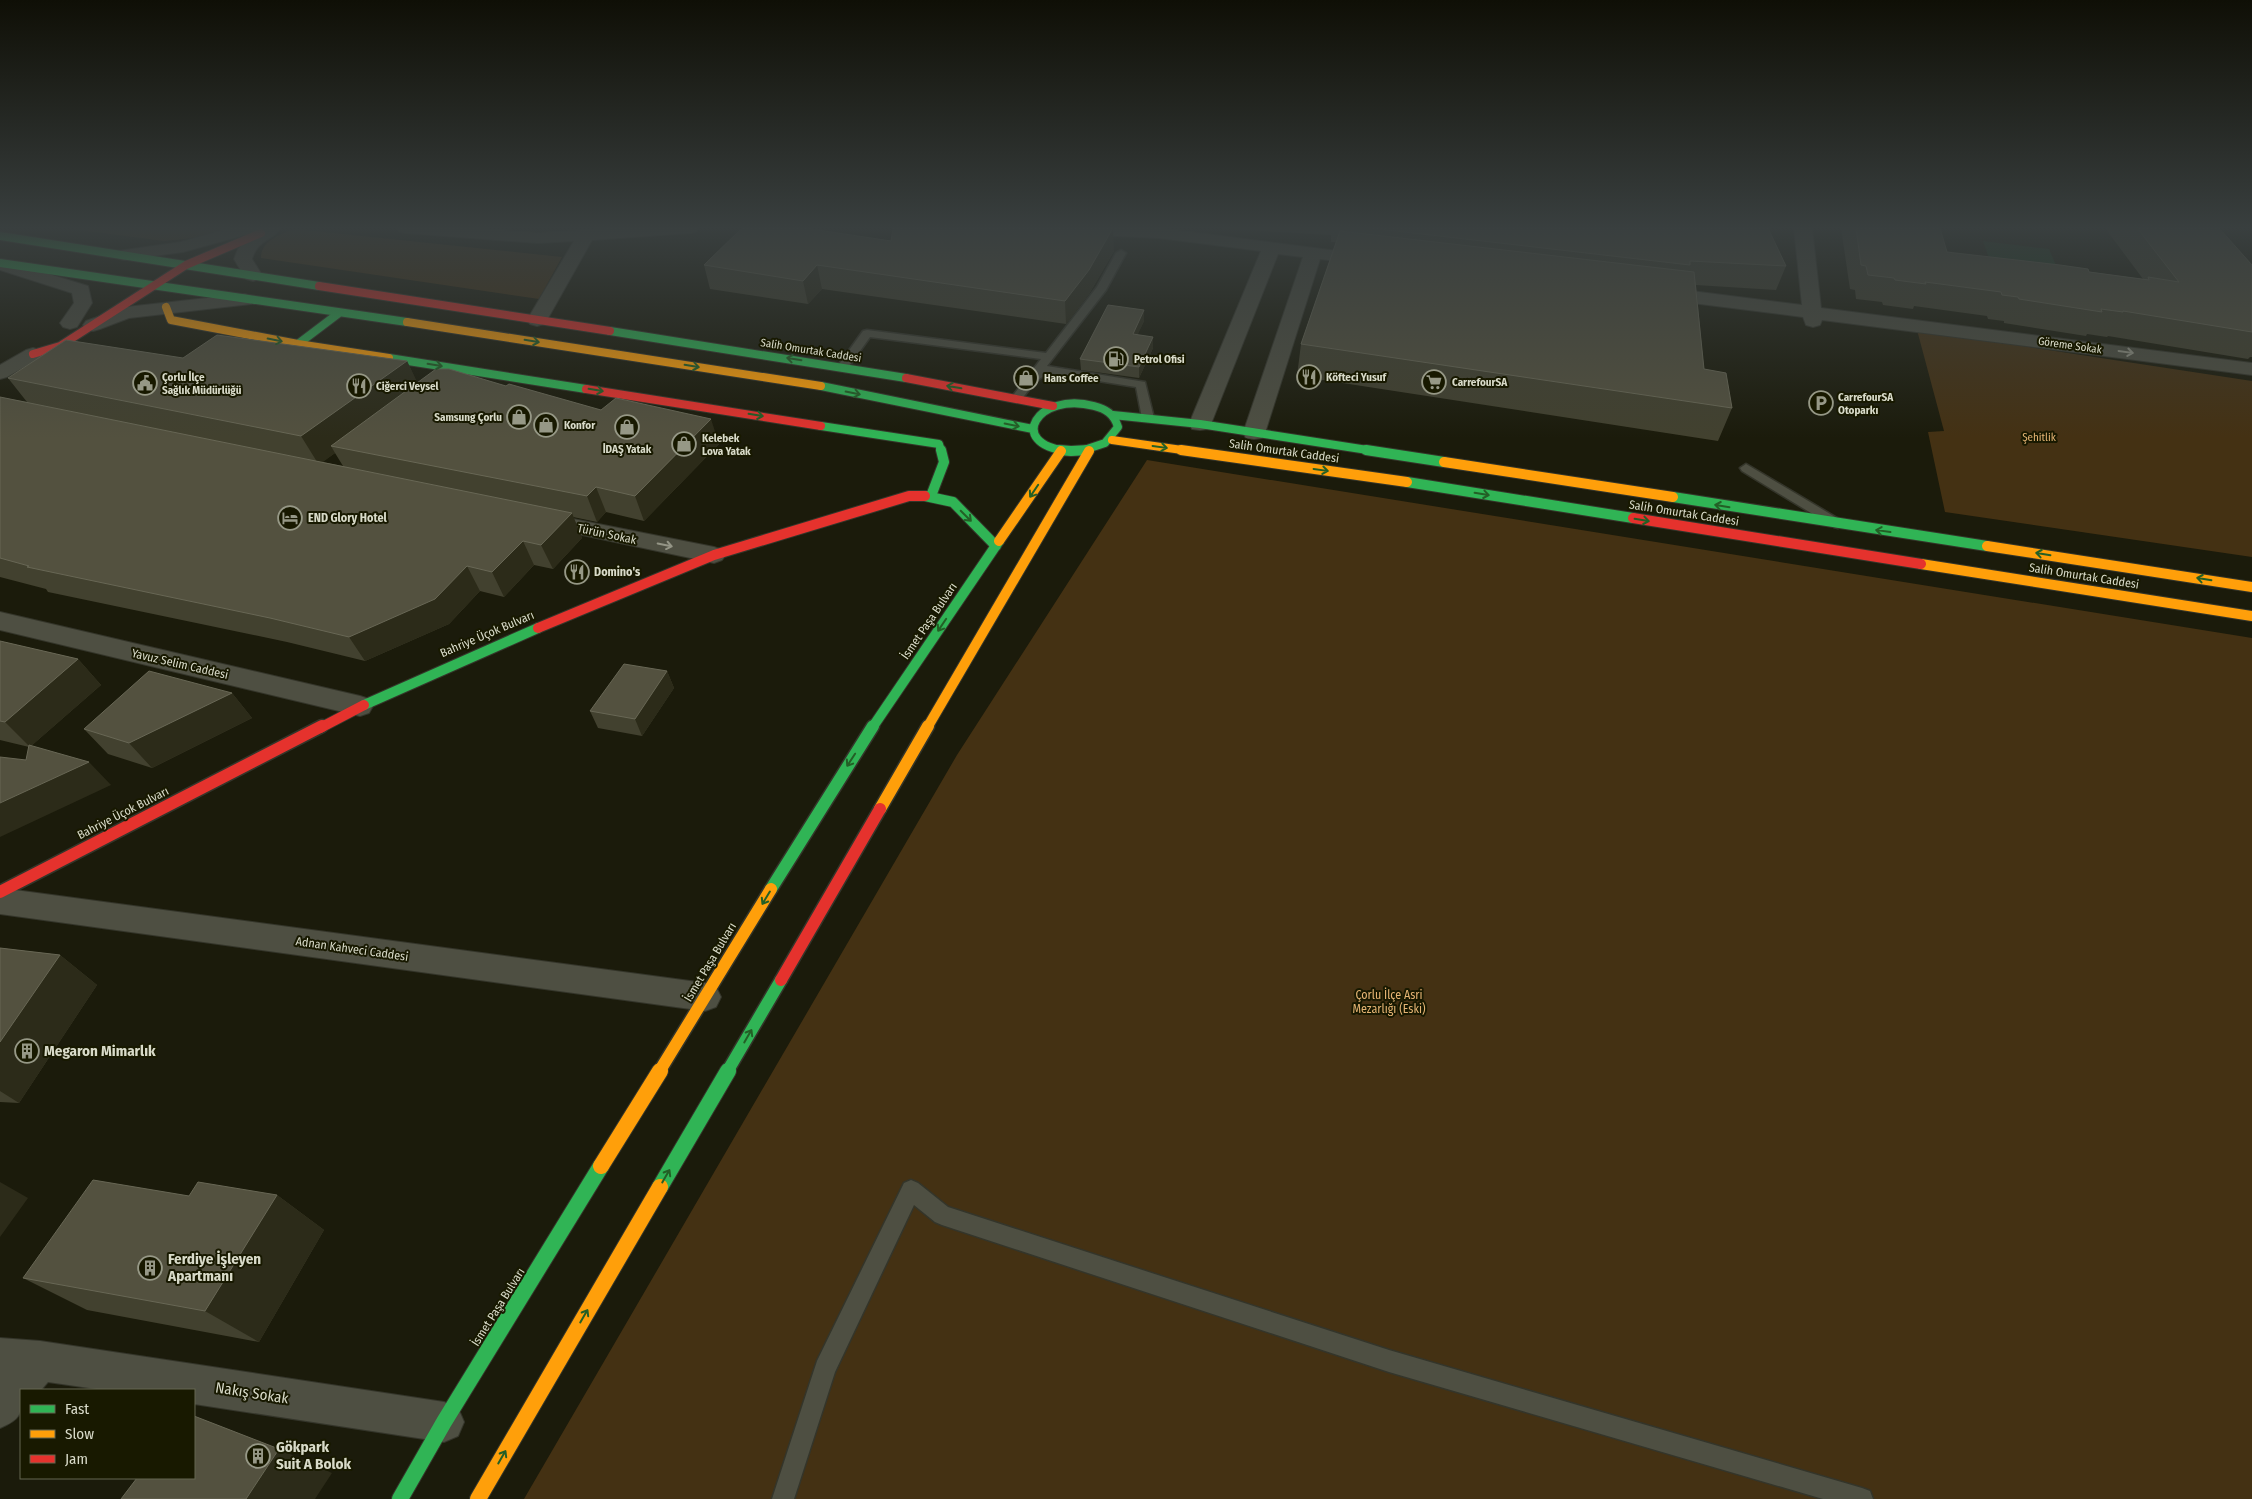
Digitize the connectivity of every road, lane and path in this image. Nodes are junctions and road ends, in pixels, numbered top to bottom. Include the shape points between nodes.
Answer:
1 (83, 298) edge
2 (131, 298) edge
3 (231, 298) edge
4 (398, 298) edge
5 (550, 298) edge
6 (1094, 298) edge
7 (1252, 298) edge
8 (1298, 298) edge
9 (1687, 298) edge
10 (1811, 298) edge
11 (244, 300) junction
12 (166, 308) junction
13 (339, 313) junction
14 (94, 316) junction
15 (1813, 317) junction
16 (537, 320) junction
17 (67, 325) joint
18 (50, 338) dead end
19 (298, 344) junction
20 (33, 354) junction
21 (1048, 357) junction
22 (843, 367) junction
23 (465, 369) junction
24 (2252, 369) edge
25 (0, 373) edge
26 (1028, 382) junction
27 (442, 387) edge
28 (1017, 398) junction
29 (1053, 406) junction
30 (1113, 415) junction
31 (1148, 418) junction
32 (1200, 424) junction
33 (1033, 429) junction
34 (1254, 432) junction
35 (1112, 440) junction
36 (1061, 451) junction
37 (1089, 451) junction
38 (1746, 468) dead end
39 (930, 496) junction
40 (520, 516) edge
41 (1839, 524) junction
42 (996, 546) junction
43 (714, 556) junction
44 (2252, 587) edge
45 (2252, 616) edge
46 (0, 621) edge
47 (360, 706) junction
48 (0, 892) edge
49 (0, 901) edge
50 (705, 997) junction
51 (0, 1358) edge
52 (40, 1361) junction
53 (0, 1408) edge
54 (444, 1422) junction
55 (400, 1499) edge
56 (478, 1499) edge
57 (783, 1499) edge
58 (1862, 1499) edge

1 - 17 street via 83,303
2 - 14 main road
3 - 11 main road
4 - 16 main road, Salih Omurtak Caddesi
5 - 16 street
6 - 21 lane
7 - 32 street
8 - 34 street
9 - 15 street, Göreme Sokak
10 - 15 street
11 - 12 street
11 - 13 main road
12 - 14 street
12 -> 19 main road via 171,320
13 - 19 main road
13 -> 33 main road via 814,386
14 - 17 main road
14 - 20 main road via 60,346
15 -> 24 street, Göreme Sokak
22 -> 16 main road, Salih Omurtak Caddesi
18 - 20 main road
19 -> 23 main road
20 - 25 street
21 - 22 lane via 867,333
21 - 26 lane
28 -> 22 main road, Salih Omurtak Caddesi
23 - 27 street
23 -> 39 main road via 939,444 944,462
26 - 28 lane
26 - 31 lane via 1046,369 1141,384
28 - 29 main road, Salih Omurtak Caddesi
29 - 30 main road via 1092,404
29 - 33 main road via 1036,418
30 - 31 main road, Salih Omurtak Caddesi
30 - 35 main road via 1118,423
31 - 32 main road, Salih Omurtak Caddesi
32 - 34 main road, Salih Omurtak Caddesi
33 - 36 main road via 1040,441
41 -> 34 main road, Salih Omurtak Caddesi
35 - 37 main road
35 -> 45 main road, Salih Omurtak Caddesi via 1412,483
36 - 37 main road
36 -> 42 main road, İsmet Paşa Bulvarı
56 -> 37 main road
38 - 41 lane
39 -> 42 main road, Bahriye Üçok Bulvarı via 952,502
39 - 43 main road, Bahriye Üçok Bulvarı via 909,496
40 -> 43 street, Türün Sokak
44 -> 41 main road, Salih Omurtak Caddesi
42 -> 50 main road, İsmet Paşa Bulvarı via 850,760
43 - 47 main road, Bahriye Üçok Bulvarı via 539,627
46 - 47 street, Yavuz Selim Caddesi
47 - 48 main road, Bahriye Üçok Bulvarı
49 - 50 street, Adnan Kahveci Caddesi
50 - 54 main road, İsmet Paşa Bulvarı
51 - 52 street, Nakış Sokak
52 - 53 street
52 - 54 street, Nakış Sokak
54 - 55 main road, İsmet Paşa Bulvarı
57 - 58 lane via 825,1369 911,1190 942,1215 1371,1355

